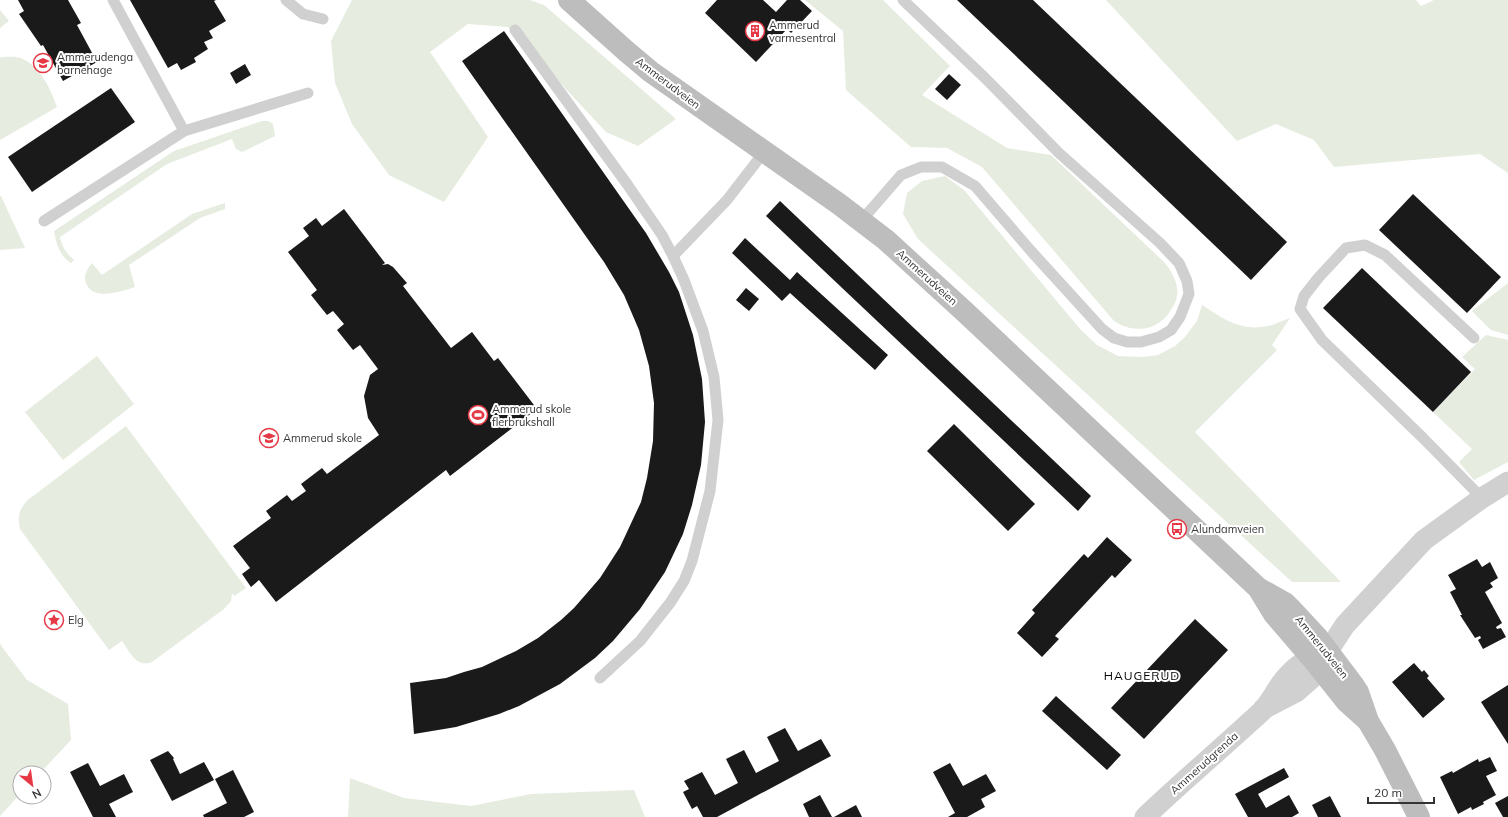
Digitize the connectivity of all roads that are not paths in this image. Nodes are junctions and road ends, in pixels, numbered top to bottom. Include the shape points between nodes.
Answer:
1 (113, 0) edge
2 (286, 0) edge
3 (569, 0) edge
4 (903, 0) edge
5 (323, 19) dead end
6 (515, 30) dead end
7 (308, 93) dead end
8 (184, 131) junction
9 (764, 152) junction
10 (44, 221) dead end
11 (861, 221) junction
12 (673, 256) junction
13 (1474, 338) dead end
14 (1508, 482) edge
15 (1482, 498) junction
16 (1320, 659) junction
17 (600, 678) dead end
18 (1145, 817) edge
19 (1419, 817) edge

1 - 8 lane
2 - 5 lane via 303,14
3 - 9 street, Ammerudveien via 651,72
4 - 11 lane via 1059,153 1179,263 1187,281 1189,294 1180,318 1171,330 1159,337 1141,342 1127,342 1114,338 1102,329 974,186 942,168 921,167 900,175
6 - 12 lane via 627,184 662,235
7 - 8 lane
8 - 10 lane
9 - 11 street, Ammerudveien
9 - 12 lane via 727,200
11 - 16 street, Ammerudveien via 886,240 965,312 1258,588 1274,614
12 - 17 lane via 703,331 714,377 718,420 710,491 692,561 684,581 640,641
13 - 15 lane via 1385,255 1365,245 1346,248 1311,286 1304,296 1300,309 1322,340
14 - 15 street
15 - 16 street via 1424,540 1360,608
16 - 18 street, Ammerudgrenda via 1284,680 1263,709
16 - 19 street, Ammerudveien via 1346,702 1368,721

